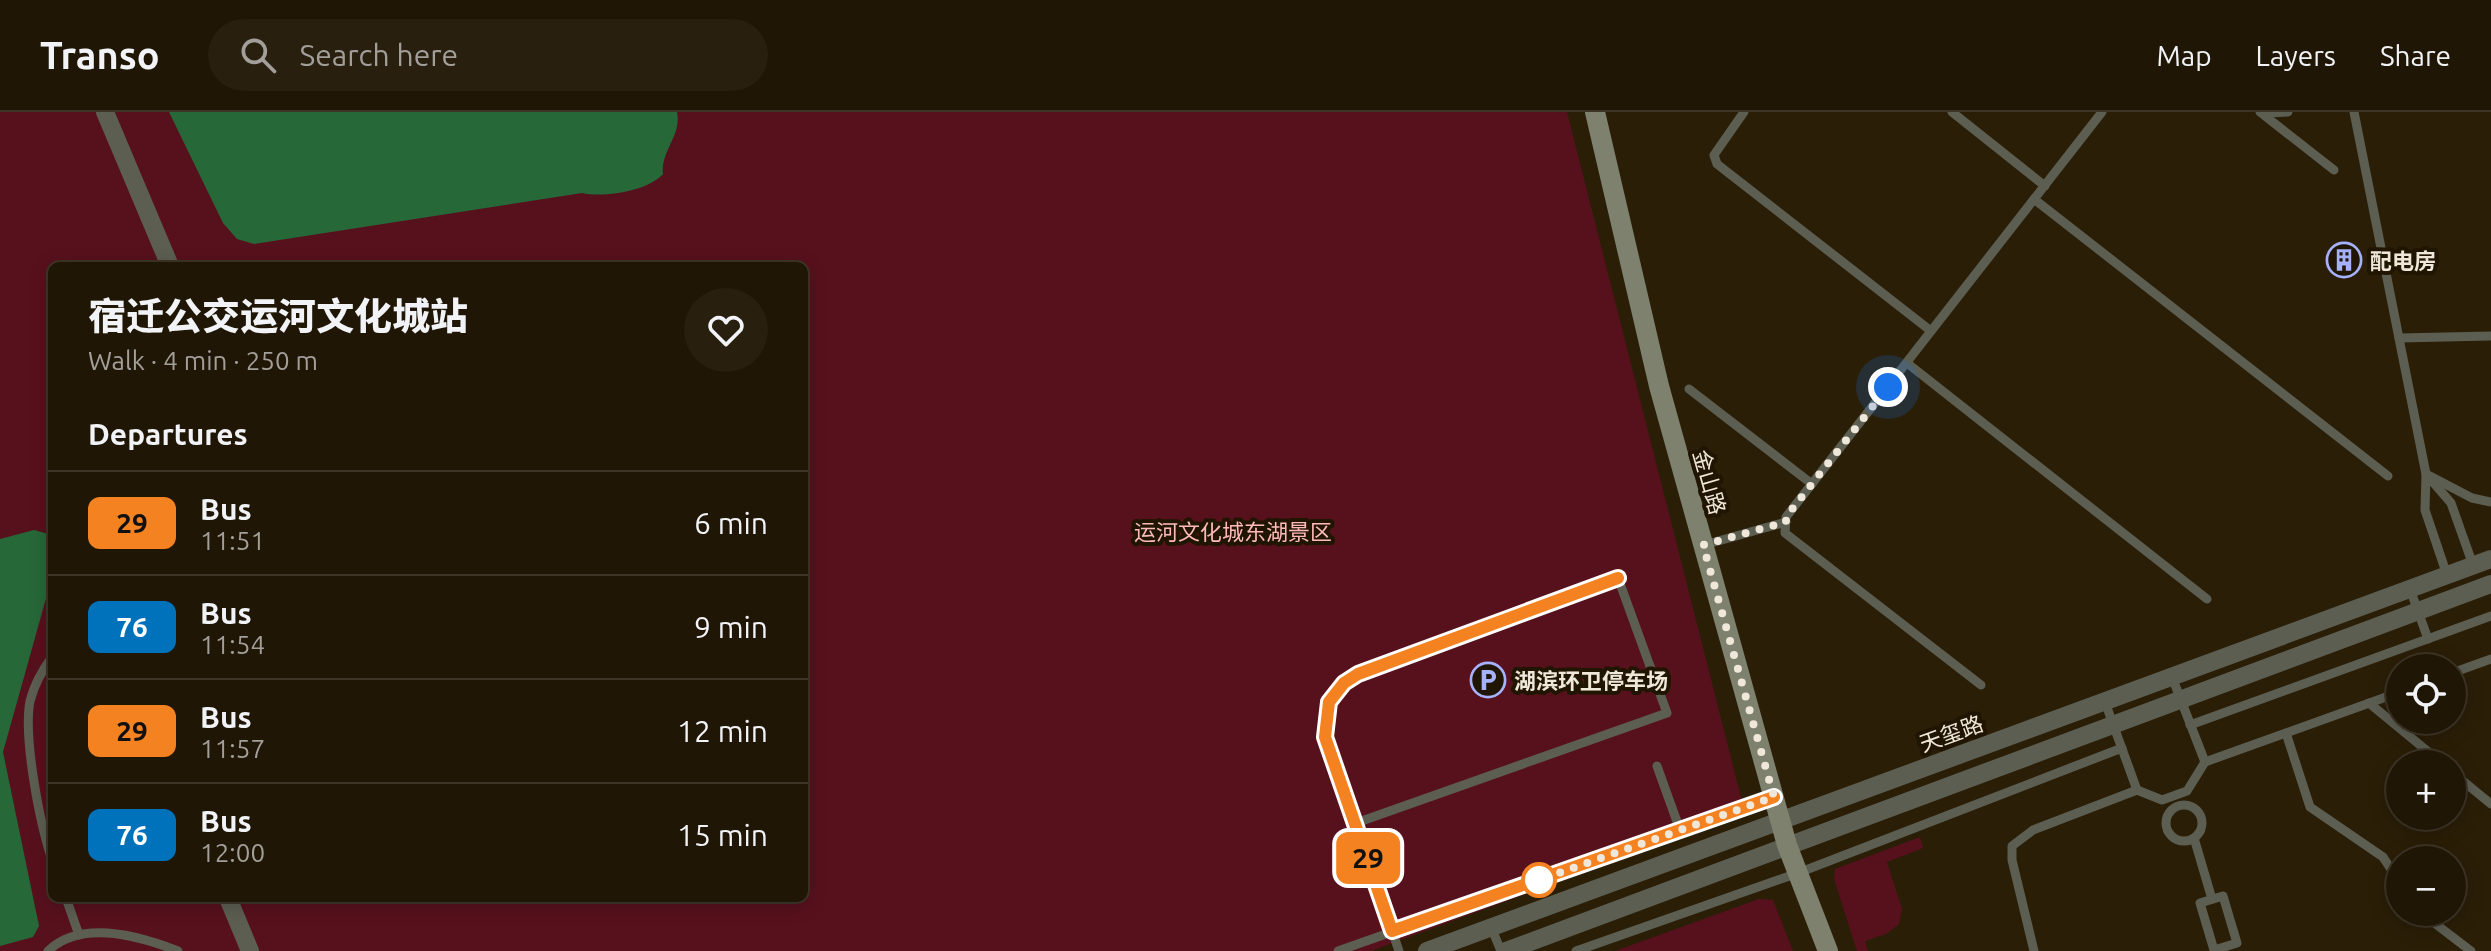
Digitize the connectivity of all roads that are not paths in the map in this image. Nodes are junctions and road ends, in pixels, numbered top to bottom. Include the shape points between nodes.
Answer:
1 (105, 112) edge
2 (1595, 112) edge
3 (1744, 112) edge
4 (1952, 112) edge
5 (2102, 112) edge
6 (2261, 112) edge
7 (2288, 112) edge
8 (2354, 112) edge
9 (2334, 170) dead end
10 (2045, 186) junction
11 (2034, 199) junction
12 (168, 262) edge
13 (1931, 331) junction
14 (2491, 336) edge
15 (2399, 338) junction
16 (1907, 363) junction
17 (1689, 389) dead end
18 (2426, 474) junction
19 (2388, 476) dead end
20 (1812, 484) junction
21 (2491, 502) edge
22 (1786, 522) junction
23 (1703, 545) junction
24 (2482, 562) edge
25 (2447, 575) junction
26 (2491, 584) edge
27 (2410, 589) junction
28 (2207, 599) dead end
29 (2418, 610) junction
30 (2491, 616) edge
31 (2428, 639) junction
32 (2491, 659) edge
33 (48, 665) edge
34 (2466, 668) edge
35 (2172, 677) junction
36 (1981, 685) dead end
37 (2179, 697) junction
38 (2386, 697) edge
39 (2105, 702) junction
40 (2369, 703) junction
41 (2112, 723) junction
42 (2190, 725) junction
43 (2286, 733) junction
44 (2122, 748) junction
45 (2426, 750) edge
46 (2205, 762) junction
47 (1657, 766) dead end
48 (2466, 783) edge
49 (2137, 790) junction
50 (1774, 797) junction
51 (2177, 800) junction
52 (2491, 804) edge
53 (1781, 822) junction
54 (1356, 823) junction
55 (1680, 830) junction
56 (2194, 838) junction
57 (48, 843) edge
58 (1787, 845) junction
59 (2386, 862) edge
60 (1798, 873) junction
61 (2212, 899) junction
62 (67, 902) edge
63 (230, 902) edge
64 (2438, 926) edge
65 (1491, 927) junction
66 (1392, 931) junction
67 (79, 935) junction
68 (2226, 949) edge
69 (48, 951) edge
70 (178, 951) edge
71 (250, 951) edge
72 (1338, 951) edge
73 (1399, 951) edge
74 (1427, 951) edge
75 (1503, 951) edge
76 (1576, 951) edge
77 (1828, 951) edge
78 (2034, 951) edge
79 (2471, 951) edge

1 - 12 street
2 - 23 street, 金山路 via 1659,386
3 - 13 lane via 1718,147 1717,164
4 - 10 lane
5 - 10 lane
6 - 7 lane
6 - 9 lane
8 - 15 lane
10 - 11 lane
11 - 13 lane
11 - 19 lane
13 - 16 lane
14 - 15 lane
15 - 18 lane
16 - 20 lane
16 - 28 lane
17 - 20 lane
18 - 21 lane
18 - 24 lane via 2451,503
18 - 25 lane via 2425,510
20 - 22 lane
22 - 23 lane
22 - 36 lane via 1785,533
23 - 50 street, 金山路
24 - 25 street, 天玺路
25 - 27 street, 天玺路
26 - 29 street
27 - 29 lane
27 - 35 street, 天玺路
29 - 31 lane
29 - 37 street
30 - 31 lane
31 - 42 lane
32 - 34 lane
33 - 57 lane via 30,702 30,724
35 - 37 lane
35 - 39 street, 天玺路
37 - 41 street
37 - 42 lane
38 - 40 lane
39 - 41 lane
39 - 53 street, 天玺路
40 - 43 lane
40 - 45 lane
41 - 44 lane
41 - 58 street
42 - 46 lane
43 - 46 lane
43 - 59 lane via 2310,807
44 - 49 lane
44 - 60 lane
46 - 51 lane
47 - 55 lane
48 - 52 lane
49 - 51 lane
49 - 78 lane via 2033,830 2012,846
50 - 53 street, 金山路
50 - 55 lane
51 - 56 lane via 2202,817
51 - 56 lane via 2166,818 2167,830 2176,839
53 - 58 street, 金山路
53 - 65 street, 天玺路
54 - 54 lane via 1325,737 1329,702 1344,683 1618,578 1667,713
54 - 66 lane
55 - 66 lane
56 - 61 lane
58 - 60 street, 金山路
58 - 75 street
60 - 76 lane
60 - 77 street, 金山路
61 - 68 lane via 2223,896 2237,943
61 - 68 lane via 2200,903 2214,950
62 - 67 lane
63 - 71 street
64 - 79 lane
65 - 74 street, 天玺路
65 - 75 lane
66 - 72 lane
66 - 73 lane
67 - 69 lane via 62,939
67 - 70 lane via 98,933

